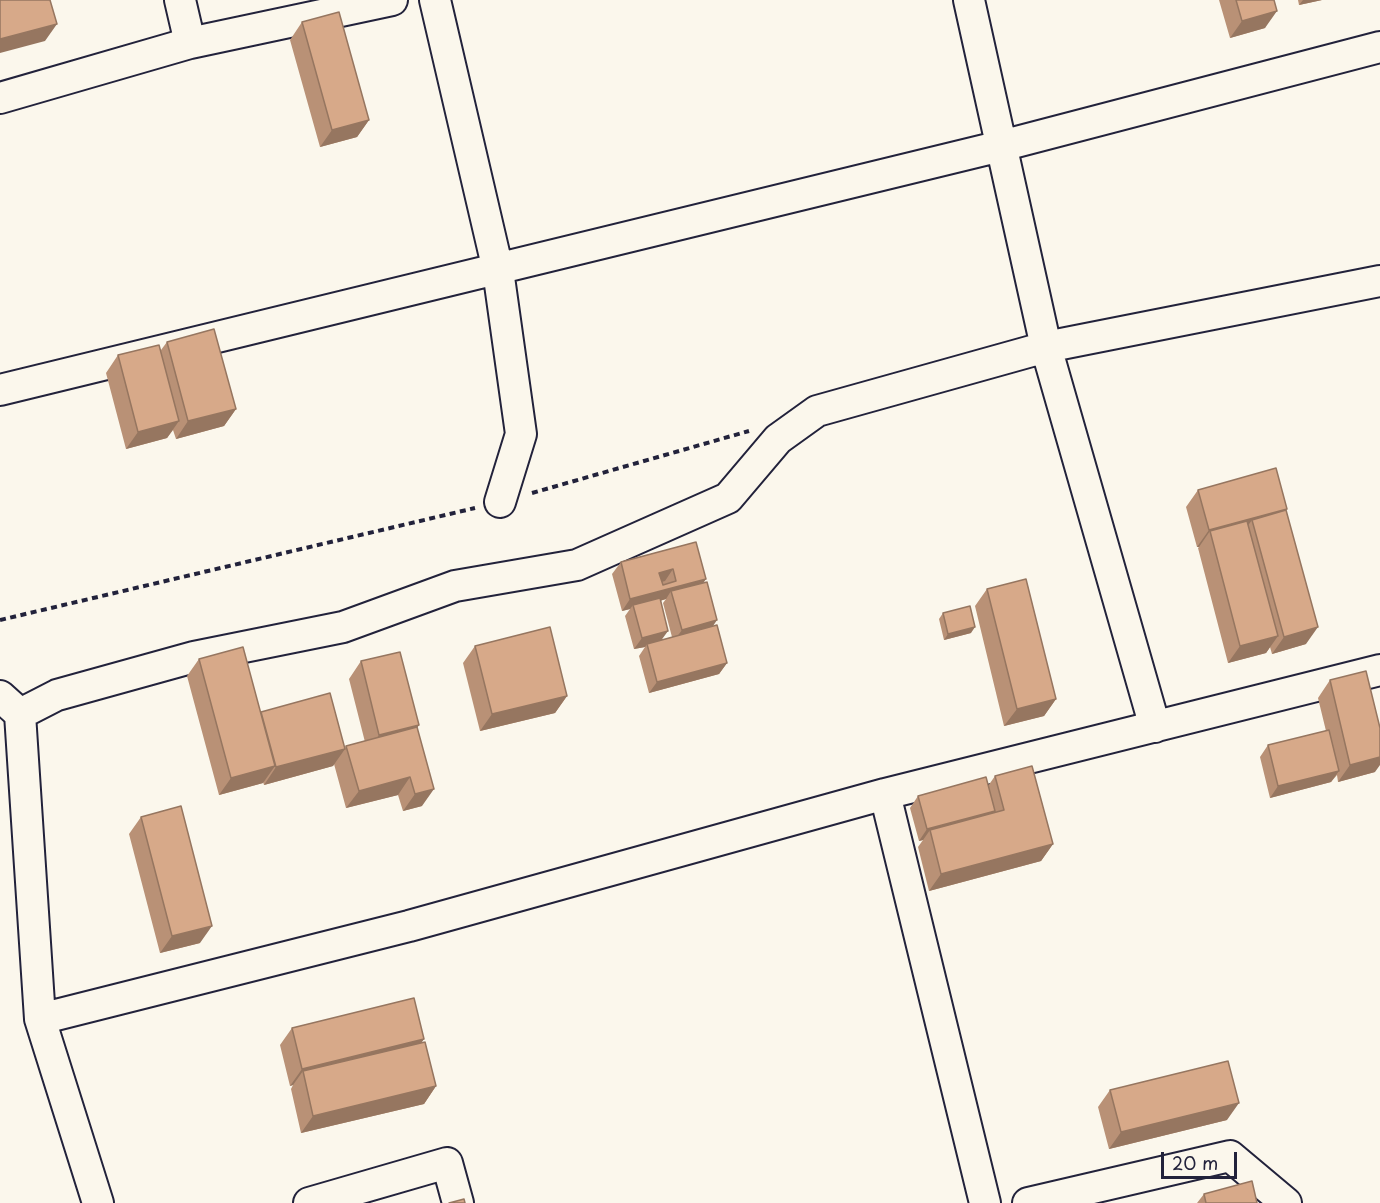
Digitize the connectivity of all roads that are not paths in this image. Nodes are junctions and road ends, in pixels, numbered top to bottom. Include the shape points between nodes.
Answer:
1 (180, 0) edge
2 (392, 0) edge
3 (435, 0) edge
4 (969, 0) edge
5 (190, 44) junction
6 (1380, 47) edge
7 (0, 98) edge
8 (1001, 146) junction
9 (498, 270) junction
10 (1380, 280) edge
11 (1046, 347) junction
12 (0, 390) edge
13 (500, 502) road end
14 (1380, 670) edge
15 (10, 705) edge
16 (1155, 727) junction
17 (885, 794) junction
18 (40, 1019) junction
19 (98, 1203) edge
20 (309, 1203) edge
21 (458, 1203) edge
22 (986, 1203) edge
23 (1028, 1203) edge
24 (1286, 1203) edge

1 - 5 street
2 - 5 street
3 - 9 street
4 - 8 street
5 - 7 street
6 - 8 street
8 - 9 street
8 - 11 street
9 - 12 street
9 - 13 street via 521,434
10 - 11 street
11 - 15 street via 817,411 778,439 728,498 577,564 455,586 343,627 194,657
11 - 16 street
14 - 16 street
15 - 18 street
16 - 17 street
17 - 18 street via 409,926
17 - 22 street
18 - 19 street
20 - 21 street via 447,1163
23 - 24 street via 1230,1156

